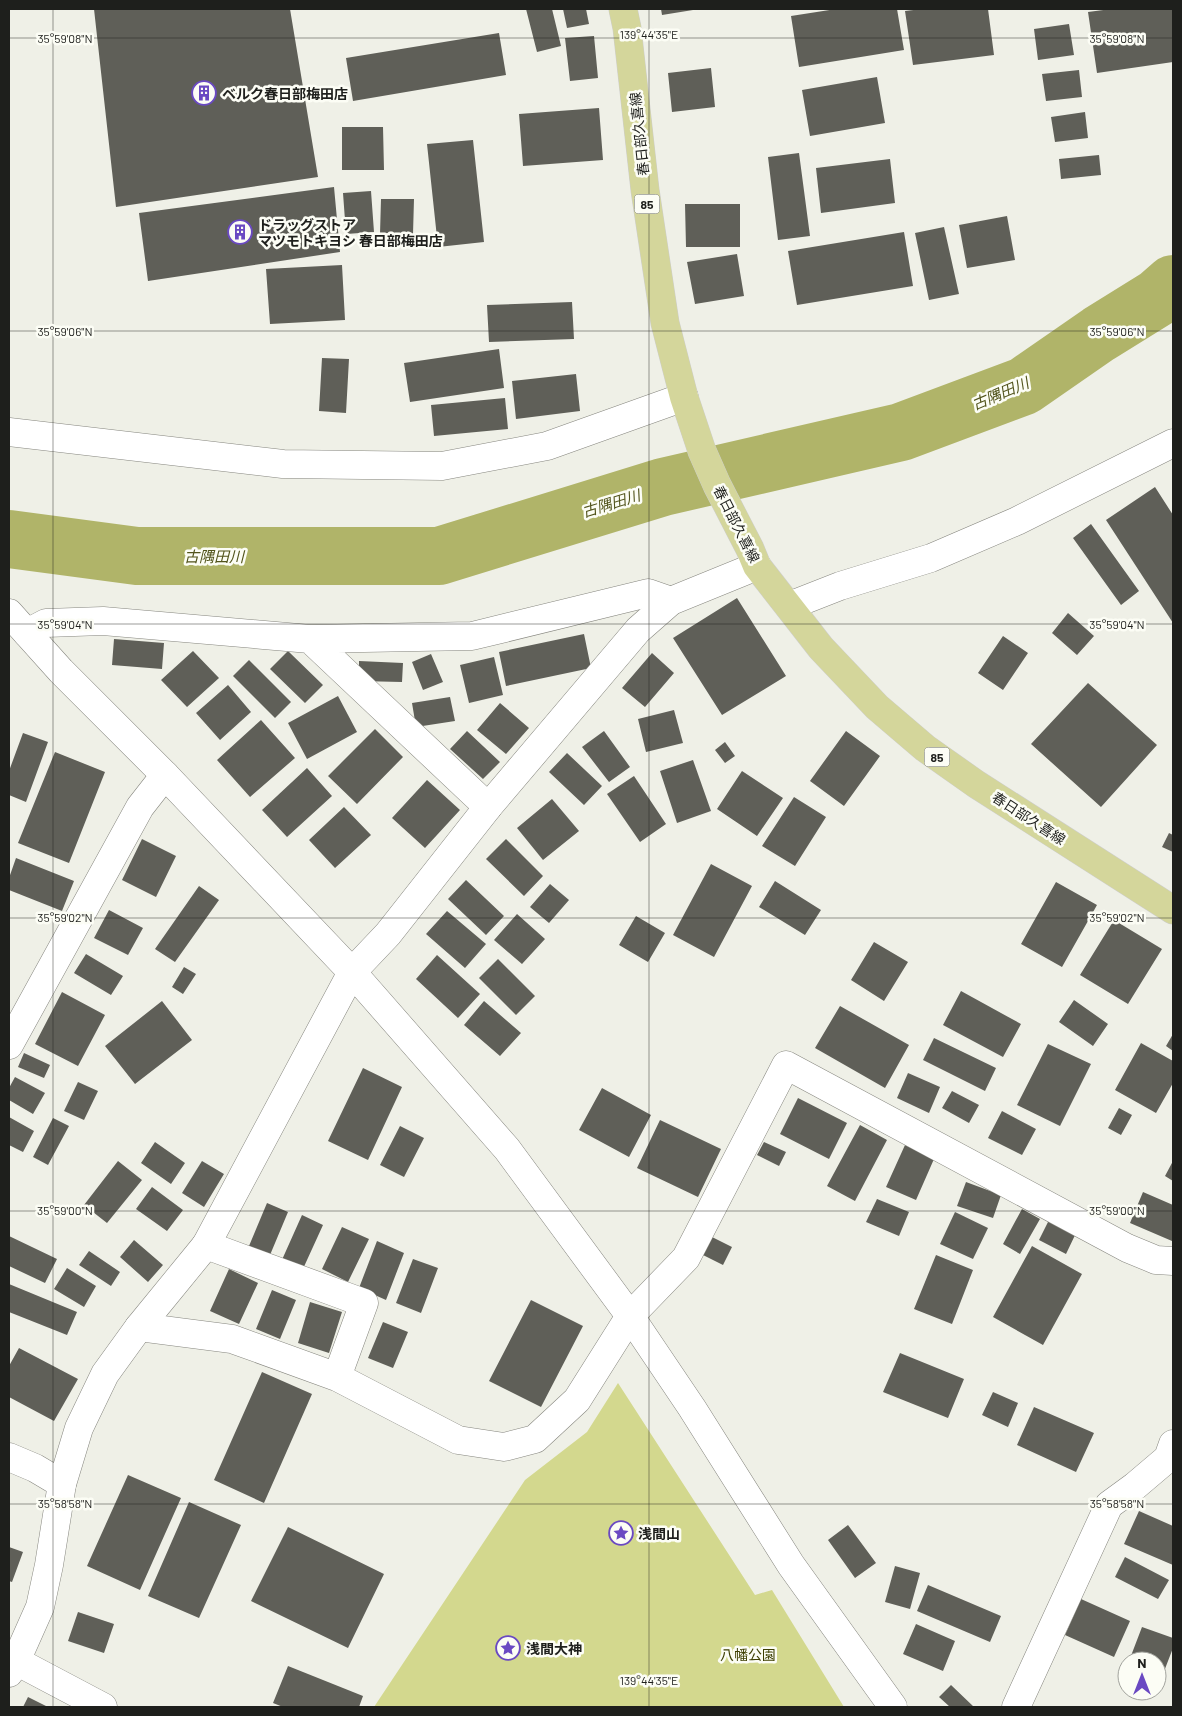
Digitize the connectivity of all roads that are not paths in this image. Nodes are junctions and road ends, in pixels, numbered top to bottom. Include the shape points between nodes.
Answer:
1 (623, 9) edge
2 (684, 397) junction
3 (9, 432) edge
4 (1173, 443) edge
5 (754, 557) junction
6 (671, 601) junction
7 (790, 606) junction
8 (18, 623) edge
9 (310, 639) junction
10 (165, 775) junction
11 (488, 807) junction
12 (1170, 901) edge
13 (352, 972) junction
14 (9, 1045) edge
15 (206, 1245) junction
16 (1173, 1261) edge
17 (630, 1316) junction
18 (139, 1327) junction
19 (337, 1377) junction
20 (1173, 1444) edge
21 (9, 1457) edge
22 (62, 1484) junction
23 (12, 1667) edge
24 (103, 1707) edge
25 (893, 1707) edge
26 (1016, 1707) edge

1 - 2 main road, 春日部久喜線 / 85 via 665,323
2 - 3 street via 547,446 442,466 284,464
2 - 5 main road, 春日部久喜線 / 85 via 717,485
4 - 7 street via 1017,521 932,558 840,586
5 - 6 street
5 - 7 main road, 春日部久喜線 / 85
6 - 9 street via 648,593 472,636
6 - 11 street via 638,630
7 - 12 main road, 春日部久喜線 / 85 via 821,648 877,707 925,748 976,784
8 - 9 street via 103,622
8 - 10 street
9 - 11 street
10 - 13 street
10 - 14 street via 140,807
11 - 13 street via 388,934
13 - 15 street
13 - 17 street via 507,1149
15 - 18 street
15 - 19 street via 364,1303
16 - 17 street via 1156,1260 1127,1248 786,1065 686,1258
17 - 19 street via 577,1400 535,1439 504,1447 458,1440
17 - 25 street via 791,1565
18 - 19 street via 232,1338
18 - 22 street via 106,1374 90,1405 79,1428
20 - 26 street via 1168,1458 1108,1505
21 - 22 street
22 - 23 street via 40,1607
23 - 24 street

